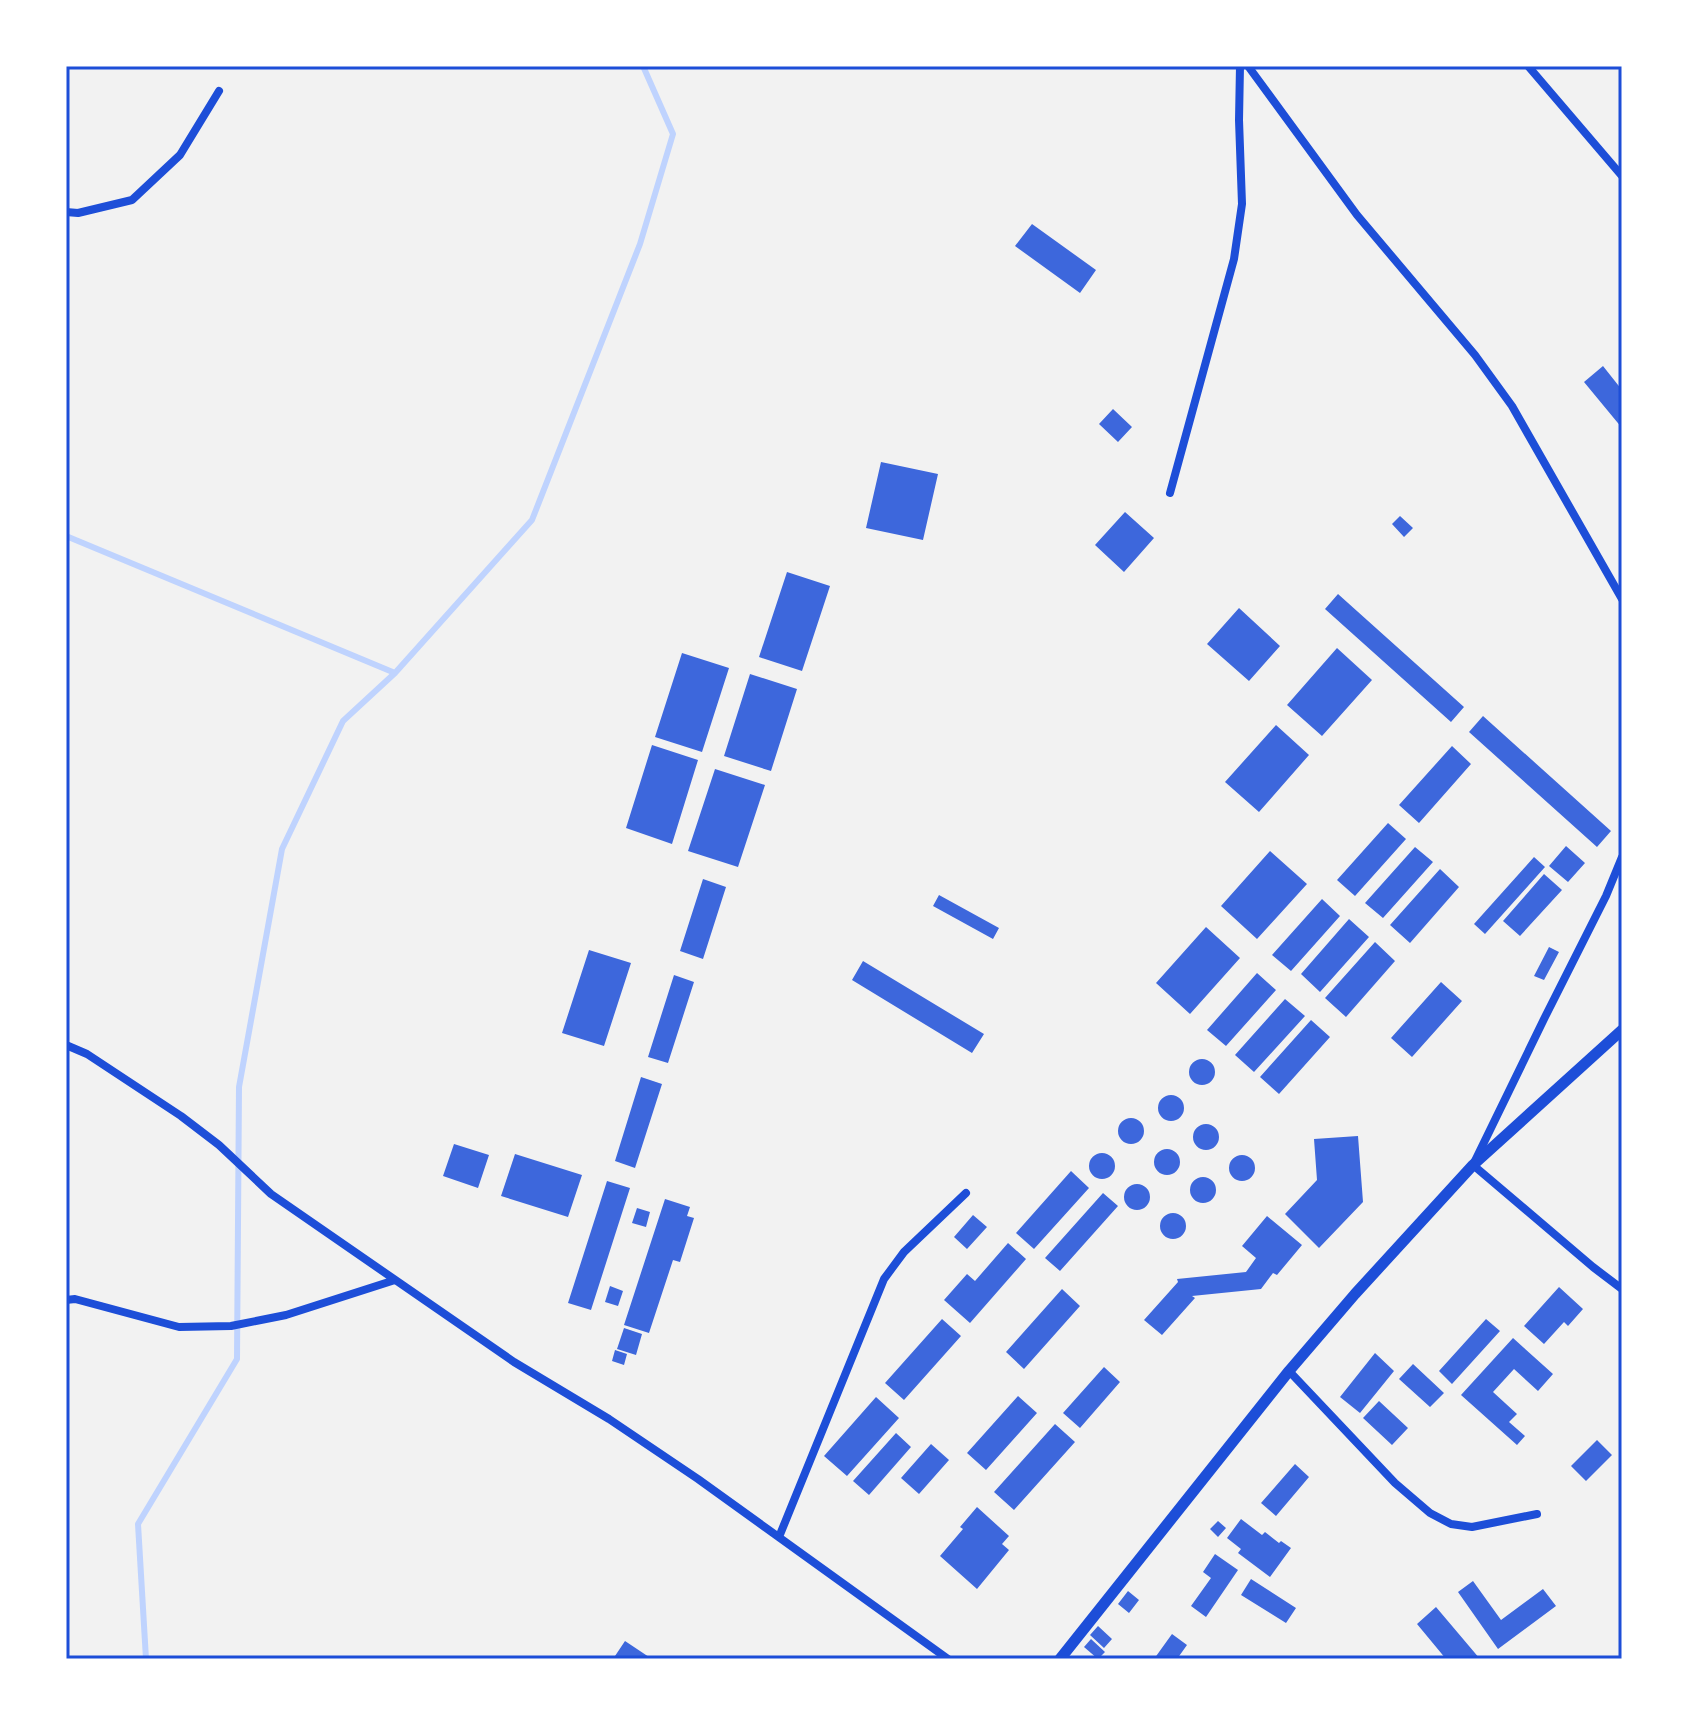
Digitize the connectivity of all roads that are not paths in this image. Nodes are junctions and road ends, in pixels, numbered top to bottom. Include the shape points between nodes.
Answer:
1 (1240, 66) edge
2 (1248, 66) edge
3 (1528, 66) edge
4 (219, 91) dead end
5 (1622, 176) edge
6 (66, 212) edge
7 (1170, 493) dead end
8 (1622, 599) edge
9 (1622, 857) edge
10 (1622, 1030) edge
11 (66, 1045) edge
12 (1473, 1165) junction
13 (966, 1193) dead end
14 (395, 1280) junction
15 (1622, 1289) edge
16 (66, 1300) edge
17 (1289, 1371) junction
18 (1537, 1514) dead end
19 (779, 1537) junction
20 (948, 1659) edge
21 (1060, 1659) edge

1 - 7 street via 1242,204 1234,259
2 - 8 street via 1357,215 1512,406
3 - 5 street
4 - 6 street via 180,155 132,200
9 - 12 street
10 - 12 street
11 - 14 street via 181,1116 271,1194
12 - 15 street
12 - 17 street
13 - 19 street via 904,1252 884,1279
14 - 16 street via 286,1315 231,1326 179,1327
14 - 19 street
17 - 18 street via 1430,1513 1472,1527
17 - 21 street
19 - 20 street

